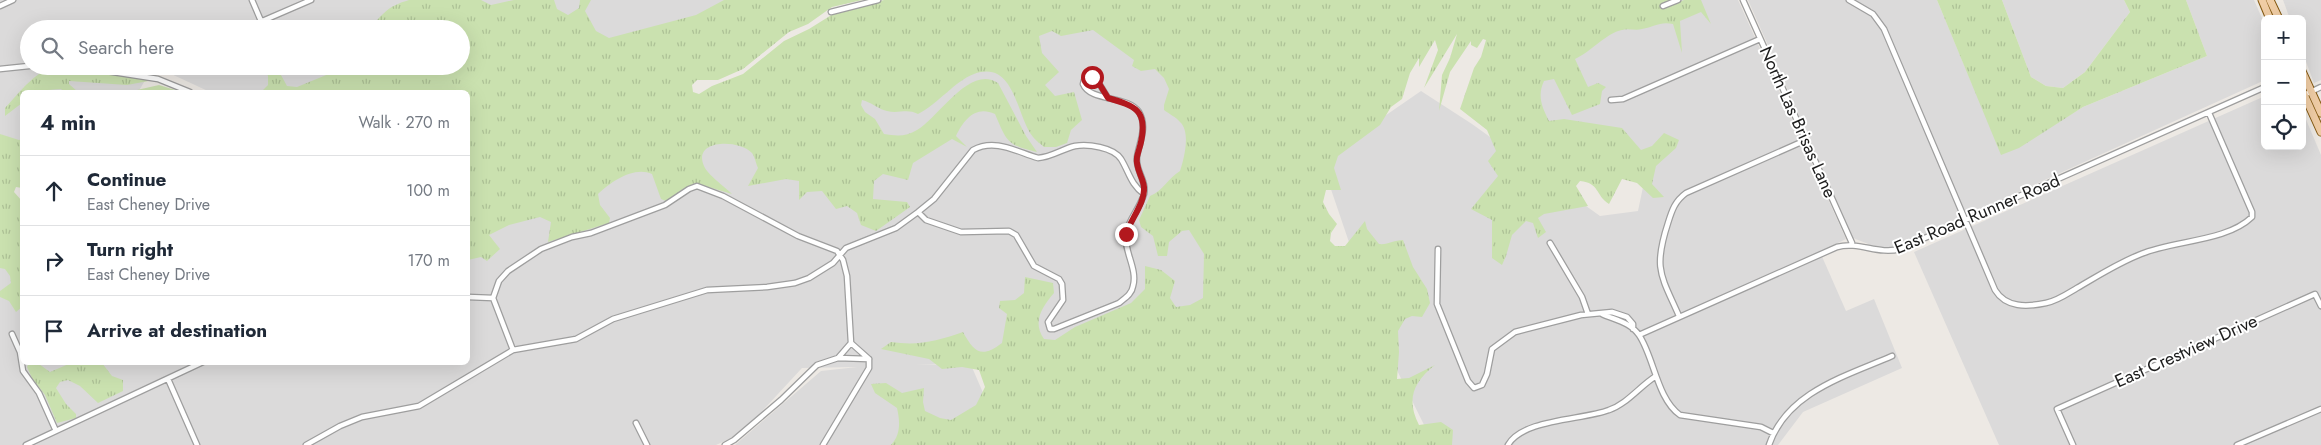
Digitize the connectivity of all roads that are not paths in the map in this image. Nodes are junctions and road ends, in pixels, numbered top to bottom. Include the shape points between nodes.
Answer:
1 (12, 0) edge
2 (252, 0) edge
3 (311, 0) edge
4 (878, 0) edge
5 (1678, 0) edge
6 (1743, 0) edge
7 (1849, 0) edge
8 (2262, 0) edge
9 (2270, 0) edge
10 (0, 6) edge
11 (1663, 6) dead end
12 (831, 12) dead end
13 (2268, 15) edge
14 (2277, 15) edge
15 (261, 20) edge
16 (263, 20) edge
17 (1760, 39) junction
18 (20, 67) edge
19 (0, 69) edge
20 (132, 75) edge
21 (2321, 87) edge
22 (2261, 89) edge
23 (185, 90) edge
24 (2306, 92) edge
25 (1108, 98) junction
26 (1611, 100) dead end
27 (2208, 112) junction
28 (2321, 113) edge
29 (2321, 132) edge
30 (1806, 140) junction
31 (1144, 194) junction
32 (918, 212) junction
33 (1965, 221) junction
34 (1550, 243) dead end
35 (1852, 244) junction
36 (1438, 249) dead end
37 (840, 255) junction
38 (470, 297) edge
39 (493, 298) junction
40 (2321, 306) edge
41 (1588, 314) junction
42 (1679, 316) junction
43 (12, 334) dead end
44 (1639, 335) junction
45 (851, 343) junction
46 (512, 350) junction
47 (20, 352) edge
48 (1892, 356) dead end
49 (838, 358) junction
50 (870, 359) junction
51 (22, 365) edge
52 (197, 365) edge
53 (1656, 376) junction
54 (168, 379) junction
55 (2321, 409) edge
56 (636, 423) dead end
57 (56, 431) junction
58 (1773, 433) junction
59 (26, 445) edge
60 (197, 445) edge
61 (306, 445) edge
62 (647, 445) edge
63 (724, 445) edge
64 (823, 445) edge
65 (1508, 445) edge
66 (1769, 445) edge
67 (2073, 445) edge
68 (2237, 445) edge

1 - 10 street
2 - 15 street
3 - 16 street
4 - 12 street
5 - 11 street
6 - 17 street, North Las Brisas Lane
7 - 33 street via 1873,14 1884,29
8 - 13 main road
9 - 14 main road
17 - 26 street via 1622,99
17 - 30 street, North Las Brisas Lane
18 - 19 street
20 - 23 street via 158,79
21 - 24 street
22 - 27 street, East Road Runner Road
24 - 28 main road
24 - 29 main road
25 - 25 street via 1097,80 1092,77 1084,80 1087,91
25 - 31 street via 1131,104 1142,119 1137,162
27 - 33 street, East Road Runner Road
27 - 33 street via 2252,212 2252,218 2236,228 2129,258 2057,300 2015,305 1998,294
30 - 35 street, North Las Brisas Lane
30 - 42 street via 1686,193 1675,203 1660,249 1659,263
31 - 32 street via 1136,189 1113,151 1077,146 1038,158 999,145 989,145 974,150 934,199
31 - 32 street via 1126,234 1134,280 1130,293 1118,303 1054,330 1050,329 1048,322 1063,300 1062,284 1059,278 1034,266 1016,236 1009,231 960,232 926,220
32 - 37 street via 896,228 846,248
33 - 35 street, East Road Runner Road via 1893,251
34 - 41 street via 1582,297
35 - 42 street, East Road Runner Road via 1837,246
36 - 41 street via 1437,304 1468,382 1474,388 1482,385 1492,349 1504,338 1524,329
37 - 39 street via 697,186 666,205 541,248 508,271 499,281
37 - 45 street via 846,266
37 - 46 street via 833,263 795,283 707,290 613,319 576,339
38 - 39 street
39 - 46 street
40 - 67 street, East Crestview Drive via 2315,294 2058,409
41 - 44 street via 1612,312 1627,317
42 - 44 street, East Road Runner Road
43 - 47 street
44 - 53 street
45 - 49 street
45 - 50 street
46 - 61 street via 419,406 362,417
48 - 58 street via 1816,390 1792,408
49 - 50 street
49 - 63 street via 817,365 781,400
50 - 64 street via 869,368
51 - 57 street via 39,392
52 - 54 street
53 - 58 street via 1668,402 1680,415 1761,427
53 - 65 street via 1614,408 1529,430 1512,438
54 - 57 street
54 - 60 street
55 - 68 street
56 - 62 street
57 - 59 street
58 - 66 street

